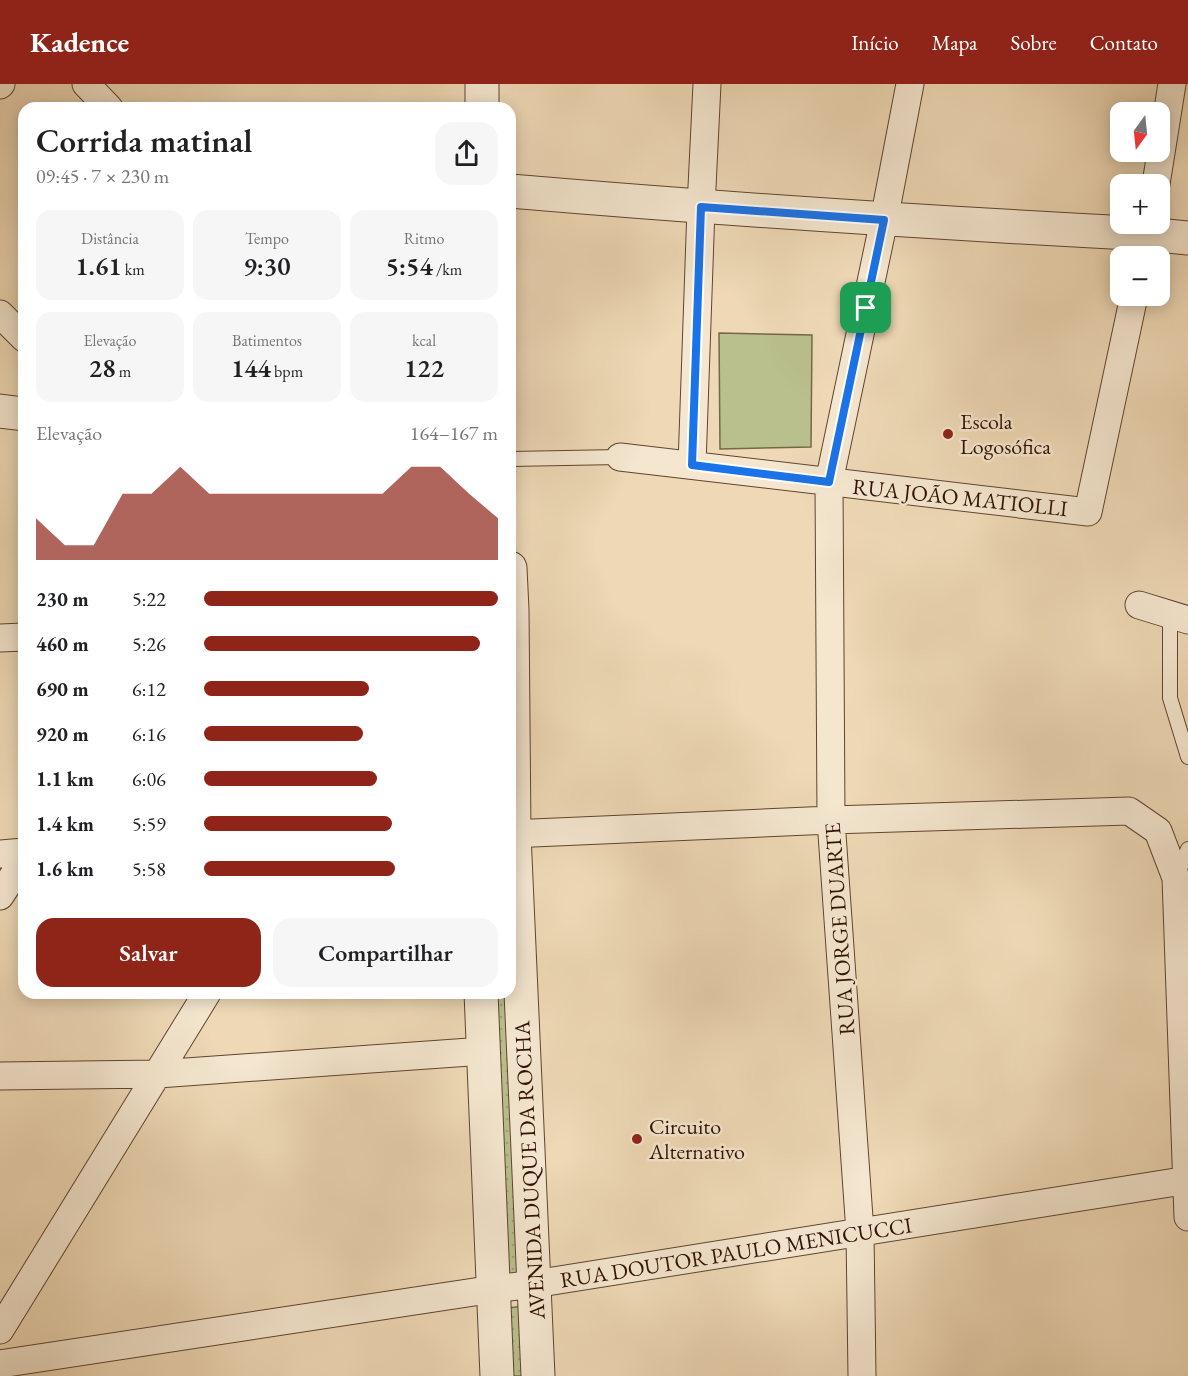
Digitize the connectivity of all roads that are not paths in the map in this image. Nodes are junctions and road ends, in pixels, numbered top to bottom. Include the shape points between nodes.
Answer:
1 (86, 84) edge
2 (482, 84) edge
3 (707, 84) edge
4 (910, 84) edge
5 (1172, 84) edge
6 (103, 102) edge
7 (482, 102) edge
8 (1158, 174) edge
9 (516, 192) edge
10 (701, 207) junction
11 (884, 220) junction
12 (1147, 238) edge
13 (1188, 238) edge
14 (1132, 306) edge
15 (0, 314) edge
16 (18, 332) edge
17 (0, 411) edge
18 (18, 413) edge
19 (620, 457) joint
20 (516, 459) edge
21 (692, 465) junction
22 (829, 482) junction
23 (1139, 605) dead end
24 (1179, 617) edge
25 (18, 637) edge
26 (0, 638) edge
27 (1188, 757) edge
28 (831, 820) junction
29 (516, 834) edge
30 (1188, 849) edge
31 (18, 852) edge
32 (0, 854) edge
33 (18, 868) edge
34 (1176, 878) junction
35 (0, 896) edge
36 (516, 916) edge
37 (203, 999) edge
38 (481, 999) edge
39 (484, 1051) junction
40 (158, 1074) junction
41 (0, 1076) edge
42 (1187, 1181) edge
43 (1188, 1217) edge
44 (860, 1232) junction
45 (534, 1284) junction
46 (494, 1288) junction
47 (0, 1330) edge
48 (0, 1364) edge
49 (497, 1376) edge
50 (538, 1376) edge
51 (862, 1376) edge

1 - 6 street
2 - 7 street
3 - 10 street
4 - 11 street, RUA JORGE DUARTE
5 - 8 street
9 - 10 street
10 - 11 street
10 - 21 street
11 - 12 street
11 - 22 street, RUA JORGE DUARTE
12 - 13 street
14 - 22 street, RUA JOÃO MATIOLLI via 1088,512
15 - 16 street
17 - 18 street
19 - 20 lane, RUA JOÃO MATIOLLI
19 - 21 street, RUA JOÃO MATIOLLI
21 - 22 street, RUA JOÃO MATIOLLI
22 - 28 street, RUA JORGE DUARTE
23 - 24 street
24 - 27 lane via 1170,698
25 - 26 street
28 - 29 street
28 - 34 street via 1129,811 1158,831
28 - 44 street, RUA JORGE DUARTE
30 - 34 lane
31 - 32 street
33 - 35 street
34 - 42 street
36 - 45 street, AVENIDA DUQUE DA ROCHA
37 - 40 street
38 - 39 street, AVENIDA DUQUE DA ROCHA
39 - 40 street
39 - 46 street, AVENIDA DUQUE DA ROCHA
40 - 41 street
40 - 47 street
42 - 43 street
42 - 44 street, RUA DOUTOR PAULO MENICUCCI
44 - 45 street, RUA DOUTOR PAULO MENICUCCI
44 - 51 street, RUA JORGE DUARTE
45 - 46 street, RUA DOUTOR PAULO MENICUCCI
45 - 50 street, AVENIDA DUQUE DA ROCHA
46 - 48 street, RUA DOUTOR PAULO MENICUCCI
46 - 49 street, AVENIDA DUQUE DA ROCHA

